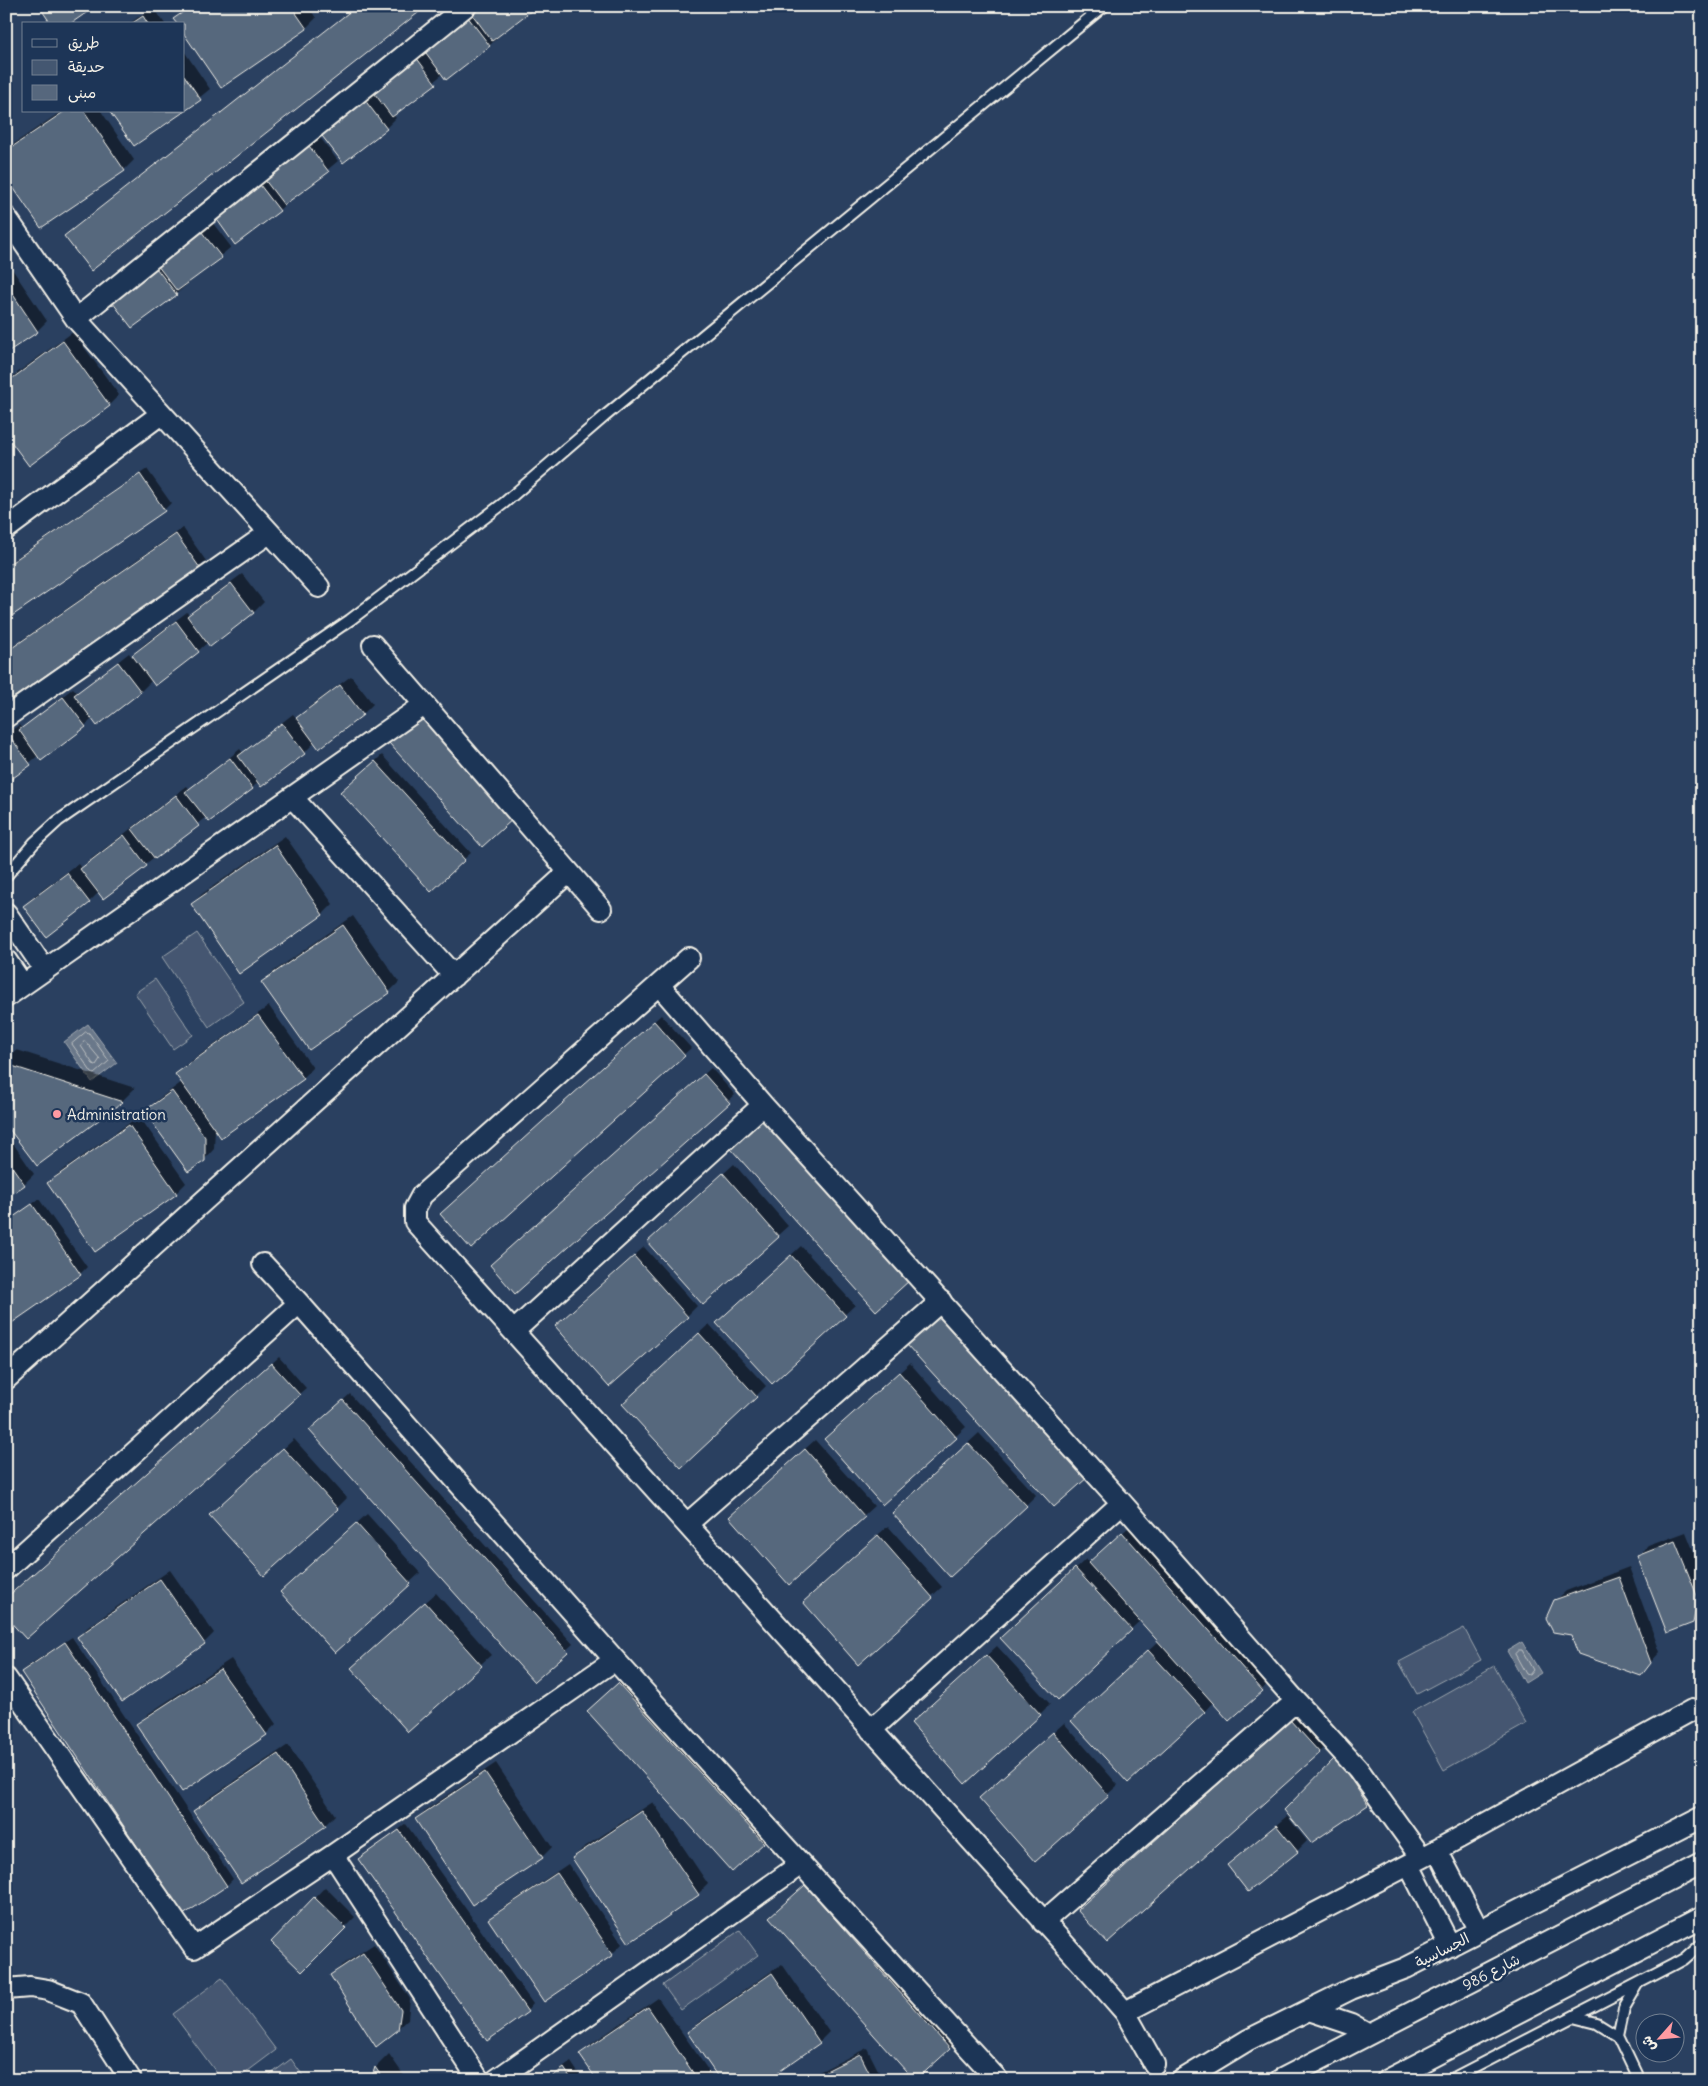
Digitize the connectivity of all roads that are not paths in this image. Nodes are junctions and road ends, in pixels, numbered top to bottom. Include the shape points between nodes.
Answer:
1 (1104, 6) edge
2 (464, 7) edge
3 (6, 217) edge
4 (76, 319) junction
5 (161, 414) junction
6 (6, 529) edge
7 (269, 533) junction
8 (319, 587) dead end
9 (373, 645) dead end
10 (424, 705) junction
11 (6, 717) edge
12 (292, 797) junction
13 (569, 872) junction
14 (6, 876) edge
15 (601, 909) dead end
16 (6, 914) edge
17 (689, 958) dead end
18 (6, 960) edge
19 (45, 970) junction
20 (454, 976) junction
21 (23, 985) junction
22 (658, 985) junction
23 (6, 997) edge
24 (763, 1105) junction
25 (262, 1264) dead end
26 (941, 1301) junction
27 (299, 1303) junction
28 (514, 1331) junction
29 (6, 1378) edge
30 (1122, 1503) junction
31 (687, 1524) junction
32 (6, 1569) edge
33 (615, 1660) junction
34 (6, 1678) edge
35 (1296, 1701) junction
36 (1692, 1710) dead end
37 (871, 1730) junction
38 (1702, 1817) edge
39 (333, 1855) junction
40 (1423, 1858) junction
41 (1702, 1863) edge
42 (801, 1864) junction
43 (1702, 1917) edge
44 (1043, 1922) junction
45 (1479, 1931) junction
46 (1702, 1943) edge
47 (1450, 1946) junction
48 (1639, 1983) junction
49 (6, 1990) edge
50 (1310, 2010) junction
51 (1125, 2012) junction
52 (1573, 2016) junction
53 (1369, 2034) junction
54 (1618, 2036) junction
55 (1154, 2064) dead end
56 (1636, 2074) dead end
57 (992, 2078) edge
58 (131, 2080) edge
59 (479, 2080) edge
60 (496, 2080) edge
61 (1182, 2080) edge
62 (1280, 2080) edge
63 (1387, 2080) edge
64 (1450, 2080) edge

1 - 14 lane via 605,416 504,503 350,620 71,811 34,843
2 - 4 street
3 - 4 street
4 - 5 street
5 - 6 street
5 - 7 street
7 - 8 street
7 - 11 street
9 - 10 street
10 - 12 street
10 - 13 street
12 - 19 street
12 - 20 street
13 - 15 street
13 - 20 street
16 - 19 street
17 - 22 street
18 - 21 street
19 - 21 street
20 - 29 street
21 - 23 street
22 - 24 street
22 - 28 street via 422,1196 415,1208 415,1222
24 - 26 street
24 - 28 street
25 - 27 street
26 - 30 street
26 - 31 street
27 - 32 street
27 - 33 street
28 - 31 street
30 - 35 street
30 - 37 street
31 - 37 street
33 - 39 street
33 - 42 street
34 - 39 street via 194,1948
35 - 40 street via 1358,1769
35 - 44 street
36 - 40 street
37 - 44 street
38 - 45 street, الجساسية
39 - 59 street
40 - 45 street
40 - 47 street
40 - 51 street
41 - 53 street, شارع 986
42 - 57 street
42 - 60 street
43 - 63 street
44 - 51 street
45 - 47 street, الجساسية
46 - 48 lane via 1684,1959
47 - 50 street, الجساسية
48 - 52 lane
48 - 54 lane via 1624,2008
49 - 58 street via 30,1987 48,1990 81,2003
50 - 53 street via 1352,2024
50 - 61 street, الجساسية via 1248,2040
51 - 55 street
52 - 54 lane
52 - 64 lane
53 - 62 street, شارع 986
54 - 56 lane

